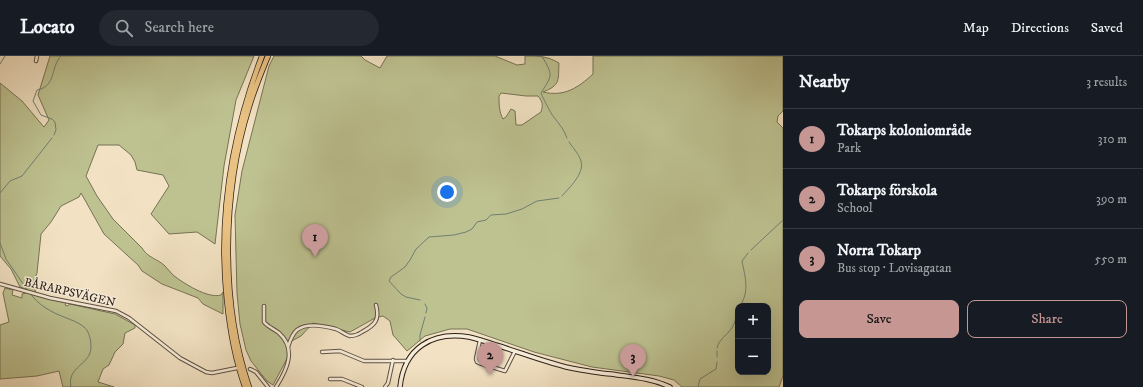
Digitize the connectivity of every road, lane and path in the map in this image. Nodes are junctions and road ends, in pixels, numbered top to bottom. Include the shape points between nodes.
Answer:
1 (37, 56) edge
2 (262, 56) edge
3 (268, 56) edge
4 (36, 61) dead end
5 (0, 284) edge
6 (376, 305) dead end
7 (264, 306) dead end
8 (480, 340) junction
9 (288, 347) junction
10 (515, 351) junction
11 (322, 352) dead end
12 (393, 360) junction
13 (408, 361) junction
14 (237, 368) dead end
15 (250, 369) dead end
16 (330, 379) dead end
17 (245, 387) edge
18 (249, 387) edge
19 (268, 387) edge
20 (276, 387) edge
21 (362, 387) edge
22 (385, 387) edge
23 (400, 387) edge
24 (670, 387) edge

1 - 4 street
2 - 17 highway via 237,135 225,224 224,273 229,320
3 - 18 highway via 248,108 236,162 229,228 228,264 233,319
5 - 14 street, BÅRARPSVÄGEN via 50,298 116,311 129,318 180,358 206,372
6 - 9 street via 375,324 361,333 350,336 329,328 311,326 297,330
7 - 9 street via 264,322 280,334
8 - 10 street
8 - 10 street via 476,360 479,363 505,371
8 - 13 street via 456,336 432,340 419,347
9 - 20 street via 287,364
10 - 24 street via 565,366 644,378
11 - 12 street via 340,351 364,361
12 - 13 street
12 - 22 street
13 - 23 street
15 - 19 street via 256,372
16 - 21 street

